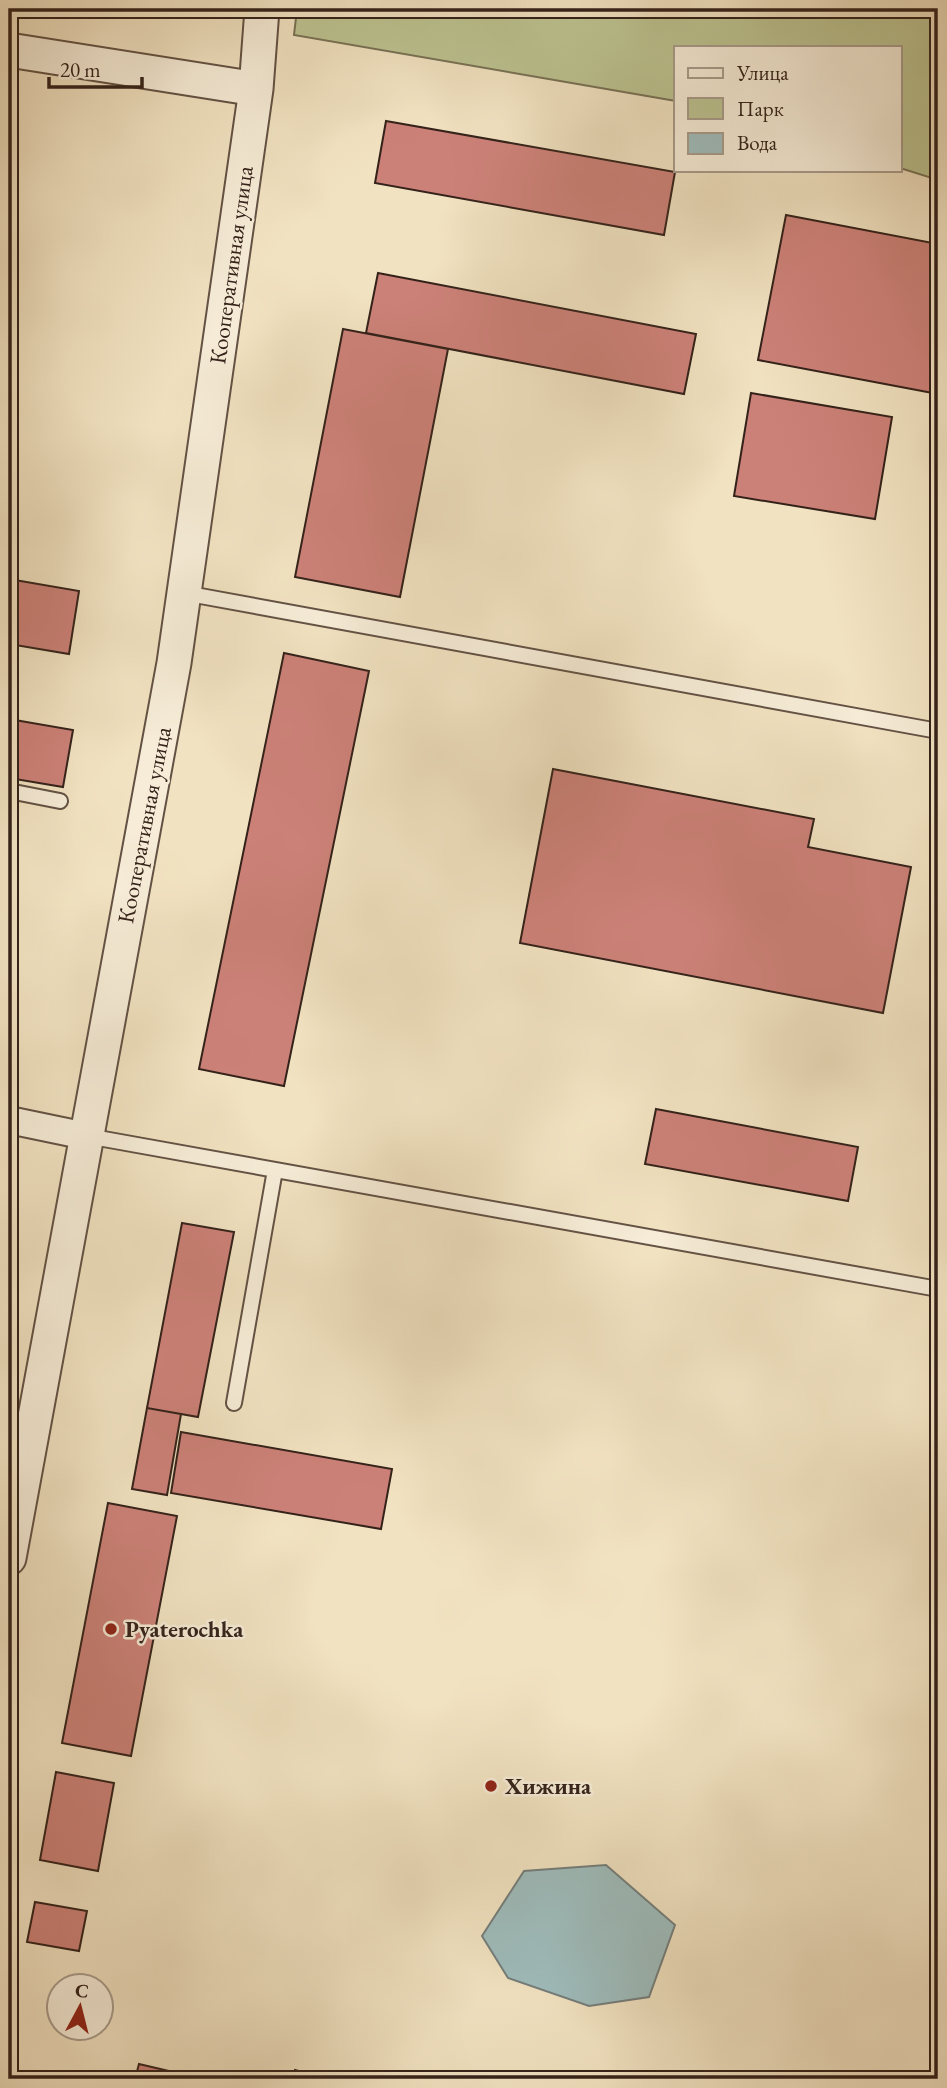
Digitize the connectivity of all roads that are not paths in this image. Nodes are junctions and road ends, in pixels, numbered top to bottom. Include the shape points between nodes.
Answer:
1 (262, 9) edge
2 (9, 50) edge
3 (256, 89) junction
4 (184, 593) junction
5 (938, 731) edge
6 (9, 791) edge
7 (60, 801) dead end
8 (9, 1120) edge
9 (86, 1136) junction
10 (275, 1170) junction
11 (938, 1289) edge
12 (233, 1403) dead end
13 (9, 1558) edge

1 - 3 street, Кооперативная улица
2 - 3 street
3 - 4 street, Кооперативная улица
4 - 5 lane
4 - 9 street, Кооперативная улица
6 - 7 lane
8 - 9 street
9 - 10 lane
9 - 13 street, Кооперативная улица
10 - 11 lane
10 - 12 lane

